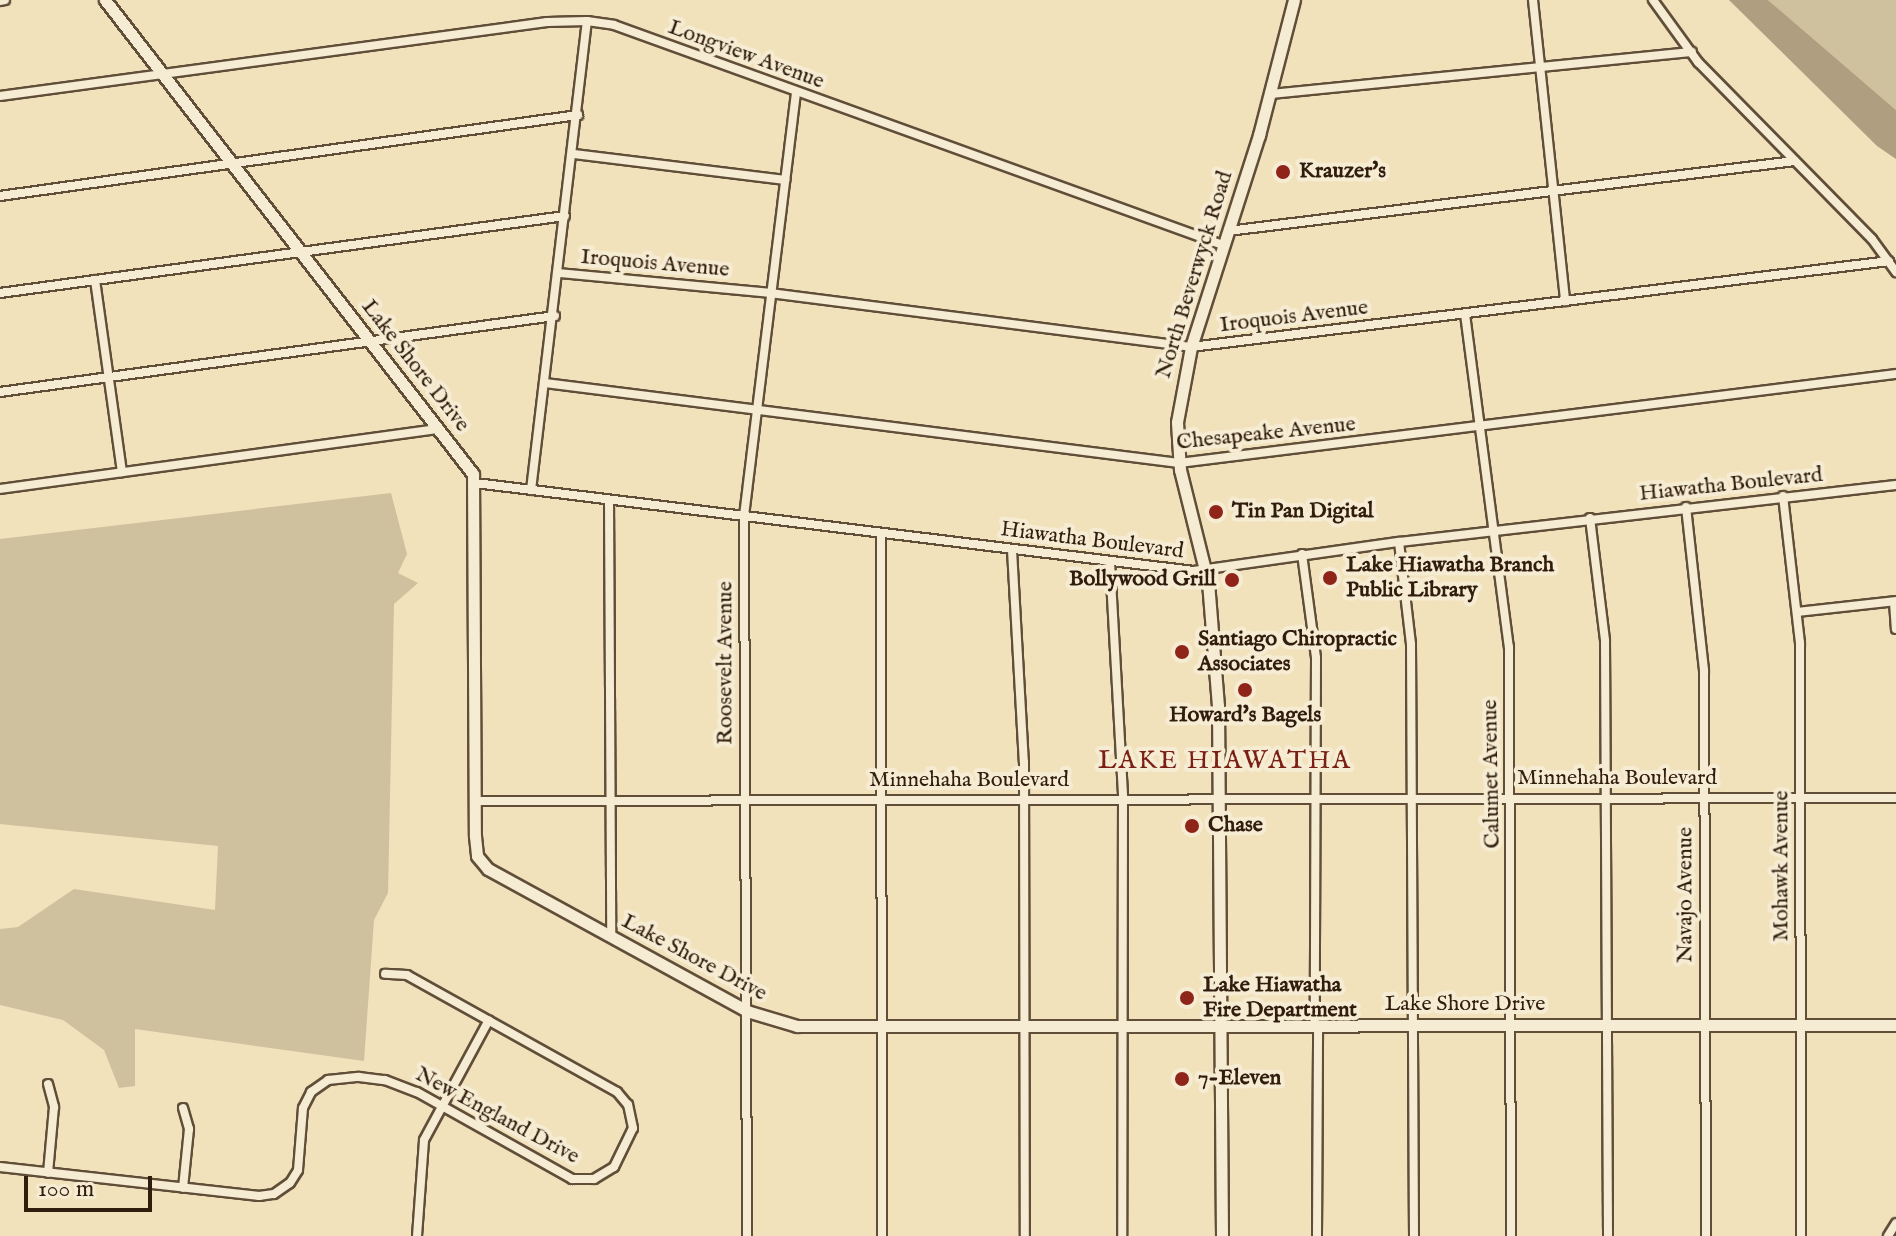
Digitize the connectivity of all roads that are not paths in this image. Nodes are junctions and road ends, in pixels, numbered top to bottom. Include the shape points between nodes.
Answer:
1 (105, 0) edge
2 (1294, 0) edge
3 (1533, 0) edge
4 (1653, 0) edge
5 (587, 21) junction
6 (1692, 52) junction
7 (1540, 67) junction
8 (162, 74) junction
9 (796, 92) junction
10 (1270, 94) junction
11 (0, 96) edge
12 (578, 115) junction
13 (574, 154) junction
14 (1795, 161) junction
15 (233, 164) junction
16 (785, 180) junction
17 (1555, 191) junction
18 (0, 196) edge
19 (565, 216) junction
20 (1228, 231) junction
21 (1223, 245) junction
22 (302, 252) junction
23 (1889, 261) junction
24 (1896, 272) edge
25 (559, 273) junction
26 (95, 280) junction
27 (0, 293) edge
28 (770, 293) junction
29 (1565, 301) junction
30 (1465, 314) junction
31 (555, 316) junction
32 (371, 341) junction
33 (1191, 347) junction
34 (1896, 374) edge
35 (109, 377) junction
36 (545, 383) junction
37 (0, 392) edge
38 (757, 412) junction
39 (1480, 426) junction
40 (439, 429) junction
41 (1179, 463) junction
42 (122, 472) junction
43 (475, 483) junction
44 (1896, 485) edge
45 (0, 489) edge
46 (531, 490) junction
47 (1783, 496) junction
48 (609, 500) junction
49 (1686, 507) junction
50 (744, 516) junction
51 (1590, 518) junction
52 (1495, 530) junction
53 (881, 533) junction
54 (1399, 542) junction
55 (1012, 550) junction
56 (1302, 554) junction
57 (1110, 562) junction
58 (1206, 567) junction
59 (1895, 601) edge
60 (1797, 612) junction
61 (1896, 629) edge
62 (1510, 797) junction
63 (1606, 797) junction
64 (1704, 797) junction
65 (1123, 798) junction
66 (1219, 798) junction
67 (1316, 798) junction
68 (1413, 798) junction
69 (1800, 798) junction
70 (1896, 798) edge
71 (881, 799) junction
72 (1025, 799) junction
73 (610, 800) junction
74 (745, 800) junction
75 (475, 801) junction
76 (611, 936) junction
77 (385, 974) dead end
78 (747, 1011) junction
79 (489, 1020) junction
80 (1317, 1025) junction
81 (1414, 1025) junction
82 (1510, 1025) junction
83 (1704, 1025) junction
84 (1801, 1025) junction
85 (1896, 1025) edge
86 (1027, 1026) junction
87 (1123, 1026) junction
88 (1220, 1026) junction
89 (1607, 1026) junction
90 (883, 1027) junction
91 (48, 1084) dead end
92 (441, 1106) junction
93 (183, 1108) dead end
94 (0, 1167) edge
95 (48, 1173) junction
96 (183, 1188) junction
97 (1896, 1223) edge
98 (417, 1236) edge
99 (747, 1236) edge
100 (882, 1236) edge
101 (1025, 1236) edge
102 (1122, 1236) edge
103 (1222, 1236) edge
104 (1317, 1236) edge
105 (1414, 1236) edge
106 (1511, 1236) edge
107 (1608, 1236) edge
108 (1706, 1236) edge
109 (1801, 1236) edge
110 (1888, 1236) edge

1 - 8 street, Lake Shore Drive
2 - 10 street, North Beverwyck Road
3 - 7 street
4 - 6 street
5 - 8 street, Longview Avenue
5 - 9 street, Longview Avenue via 614,25
5 - 12 street
6 - 7 street
6 - 14 street
7 - 10 street
7 - 17 street
8 - 11 street, Longview Avenue
8 - 15 street, Lake Shore Drive
9 - 16 street, Roosevelt Avenue
9 - 21 street, Longview Avenue
10 - 20 street, North Beverwyck Road
12 - 13 street
12 - 15 street
13 - 16 street
13 - 19 street
14 - 17 street
14 - 23 street
15 - 18 street
15 - 22 street, Lake Shore Drive
16 - 28 street, Roosevelt Avenue
17 - 20 street
17 - 29 street
19 - 22 street
19 - 25 street
20 - 21 street, North Beverwyck Road
21 - 33 street, North Beverwyck Road
22 - 26 street
22 - 32 street, Lake Shore Drive
23 - 24 street
23 - 29 street, Iroquois Avenue
25 - 28 street, Iroquois Avenue
25 - 31 street
26 - 27 street
26 - 35 street
28 - 33 street, Iroquois Avenue
28 - 38 street, Roosevelt Avenue
29 - 30 street, Iroquois Avenue
30 - 33 street, Iroquois Avenue
30 - 39 street, Calumet Avenue
31 - 32 street
31 - 36 street
32 - 35 street
32 - 40 street, Lake Shore Drive
33 - 41 street, North Beverwyck Road via 1179,399
34 - 39 street, Chesapeake Avenue
35 - 37 street
35 - 42 street
36 - 38 street, Chesapeake Avenue
36 - 46 street
38 - 41 street, Chesapeake Avenue
38 - 50 street, Roosevelt Avenue
39 - 41 street, Chesapeake Avenue
39 - 52 street, Calumet Avenue
40 - 42 street
40 - 43 street, Lake Shore Drive
41 - 58 street, North Beverwyck Road
42 - 45 street
43 - 46 street, Hiawatha Boulevard
43 - 75 street, Lake Shore Drive
44 - 47 street, Hiawatha Boulevard
46 - 48 street, Hiawatha Boulevard
47 - 49 street, Hiawatha Boulevard
47 - 60 street, Mohawk Avenue
48 - 50 street, Hiawatha Boulevard
48 - 73 street
49 - 51 street, Hiawatha Boulevard
49 - 64 street, Navajo Avenue via 1704,670
50 - 53 street, Hiawatha Boulevard
50 - 74 street, Roosevelt Avenue
51 - 52 street, Hiawatha Boulevard
51 - 63 street via 1605,641
52 - 54 street, Hiawatha Boulevard
52 - 62 street, Calumet Avenue via 1509,647
53 - 55 street, Hiawatha Boulevard
53 - 71 street
54 - 56 street, Hiawatha Boulevard
54 - 68 street via 1411,644
55 - 57 street, Hiawatha Boulevard
55 - 72 street
56 - 58 street, Hiawatha Boulevard
56 - 67 street via 1316,658
57 - 58 street, Hiawatha Boulevard via 1194,571
57 - 65 street
58 - 66 street, North Beverwyck Road via 1215,650
59 - 60 street
59 - 61 street
60 - 69 street, Mohawk Avenue
62 - 63 street, Minnehaha Boulevard
62 - 68 street, Minnehaha Boulevard
62 - 82 street, Calumet Avenue
63 - 64 street, Minnehaha Boulevard
63 - 89 street
64 - 69 street, Minnehaha Boulevard
64 - 83 street, Navajo Avenue
65 - 66 street, Minnehaha Boulevard
65 - 72 street, Minnehaha Boulevard
65 - 87 street
66 - 67 street, Minnehaha Boulevard
66 - 88 street, North Beverwyck Road
67 - 68 street, Minnehaha Boulevard
67 - 80 street
68 - 81 street
69 - 70 street, Minnehaha Boulevard
69 - 84 street, Mohawk Avenue
71 - 72 street, Minnehaha Boulevard
71 - 74 street, Minnehaha Boulevard
71 - 90 street
72 - 86 street
73 - 74 street, Minnehaha Boulevard
73 - 75 street, Minnehaha Boulevard
73 - 76 street
74 - 78 street, Roosevelt Avenue
75 - 76 street, Lake Shore Drive via 477,856 484,865
76 - 78 street, Lake Shore Drive
77 - 79 street, New England Drive via 407,975
78 - 90 street, Lake Shore Drive via 797,1026
78 - 99 street, Roosevelt Avenue
79 - 92 street
79 - 92 street, New England Drive via 617,1092 631,1111 630,1140 605,1174 576,1180
80 - 81 street, Lake Shore Drive
80 - 88 street, Lake Shore Drive
80 - 104 street
81 - 82 street, Lake Shore Drive
81 - 105 street
82 - 89 street, Lake Shore Drive
82 - 106 street, Calumet Avenue
83 - 84 street, Lake Shore Drive
83 - 89 street, Lake Shore Drive
83 - 108 street, Navajo Avenue
84 - 85 street, Lake Shore Drive
84 - 109 street, Mohawk Avenue
86 - 87 street, Lake Shore Drive
86 - 90 street, Lake Shore Drive
86 - 101 street
87 - 88 street, Lake Shore Drive
87 - 102 street
88 - 103 street, North Beverwyck Road
89 - 107 street
90 - 100 street
91 - 95 street via 54,1107
92 - 96 street, New England Drive via 385,1080 328,1080 305,1102 299,1164 284,1189 259,1196
92 - 98 street via 424,1140
93 - 96 street via 189,1129
94 - 95 street, New England Drive
95 - 96 street, New England Drive
97 - 110 street

